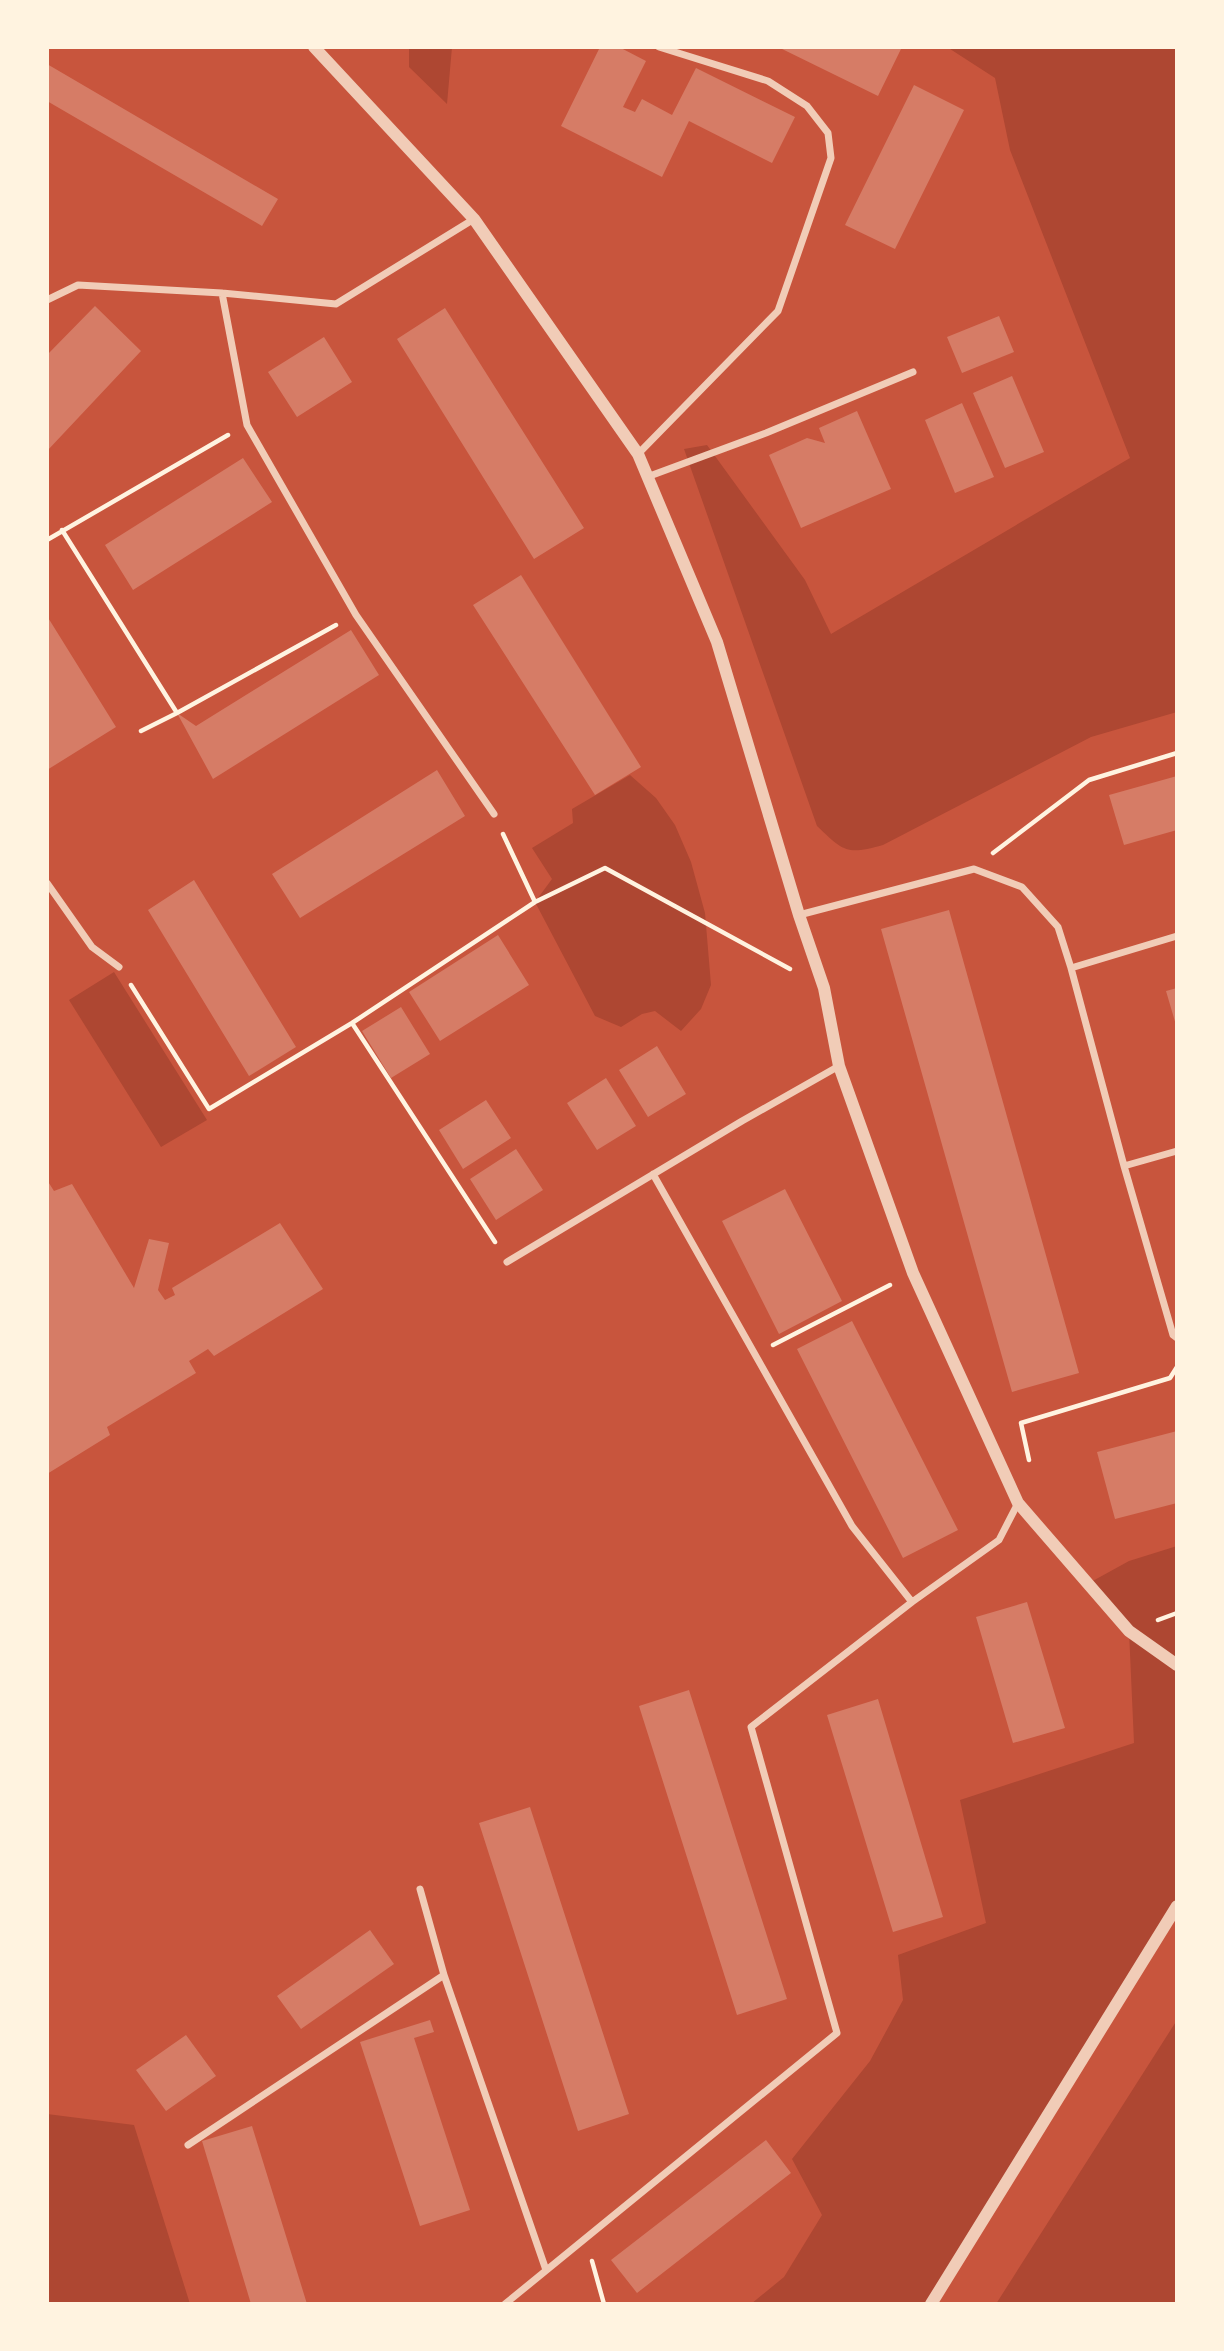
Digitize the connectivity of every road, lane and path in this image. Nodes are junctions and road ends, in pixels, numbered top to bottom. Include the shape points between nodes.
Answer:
1 (314, 47) edge
2 (659, 47) edge
3 (474, 219) junction
4 (222, 293) junction
5 (47, 300) edge
6 (913, 372) dead end
7 (247, 425) junction
8 (638, 454) junction
9 (647, 477) junction
10 (62, 530) junction
11 (47, 540) edge
12 (356, 615) junction
13 (177, 713) junction
14 (141, 731) dead end
15 (1177, 753) edge
16 (494, 814) joint
17 (974, 869) junction
18 (47, 883) edge
19 (535, 902) junction
20 (799, 915) junction
21 (1177, 936) edge
22 (119, 967) joint
23 (1071, 968) junction
24 (824, 988) junction
25 (352, 1023) junction
26 (839, 1066) junction
27 (1177, 1151) edge
28 (1124, 1166) junction
29 (653, 1174) junction
30 (508, 1262) joint
31 (913, 1273) junction
32 (1177, 1338) edge
33 (754, 1355) junction
34 (1177, 1367) edge
35 (1030, 1464) dead end
36 (1018, 1503) junction
37 (912, 1602) junction
38 (1177, 1665) edge
39 (420, 1889) dead end
40 (1177, 1906) edge
41 (444, 1975) junction
42 (188, 2145) dead end
43 (585, 2239) junction
44 (546, 2270) junction
45 (505, 2304) edge
46 (604, 2304) edge
47 (931, 2304) edge

1 - 3 street
2 - 8 street via 768,81 807,106 828,133 831,158 778,311
3 - 4 street via 336,304
3 - 8 street
4 - 5 street via 78,285
4 - 7 street
6 - 9 street
7 - 10 path
7 - 12 street
8 - 9 street
9 - 20 street via 717,642
10 - 11 path
10 - 13 path
12 - 13 path
12 - 16 street
13 - 14 path
15 - 17 path via 1088,780
16 - 19 path
17 - 20 street
17 - 23 street via 1022,887 1058,927
18 - 22 street via 92,947
19 - 24 path via 604,868
19 - 25 path
20 - 24 street
21 - 23 street
22 - 25 path via 209,1109
23 - 28 street
24 - 26 street
25 - 30 path
26 - 29 street
26 - 31 street
27 - 28 street
28 - 32 street
29 - 30 street
29 - 33 street
31 - 33 path
31 - 36 street
33 - 37 street via 852,1526
34 - 35 path via 1170,1378 1021,1423
36 - 37 street via 999,1539
36 - 38 street via 1129,1631
37 - 43 street via 751,1727 837,2033
39 - 41 street
40 - 47 street
41 - 42 street
41 - 44 street
43 - 44 street
43 - 46 path
44 - 45 street

